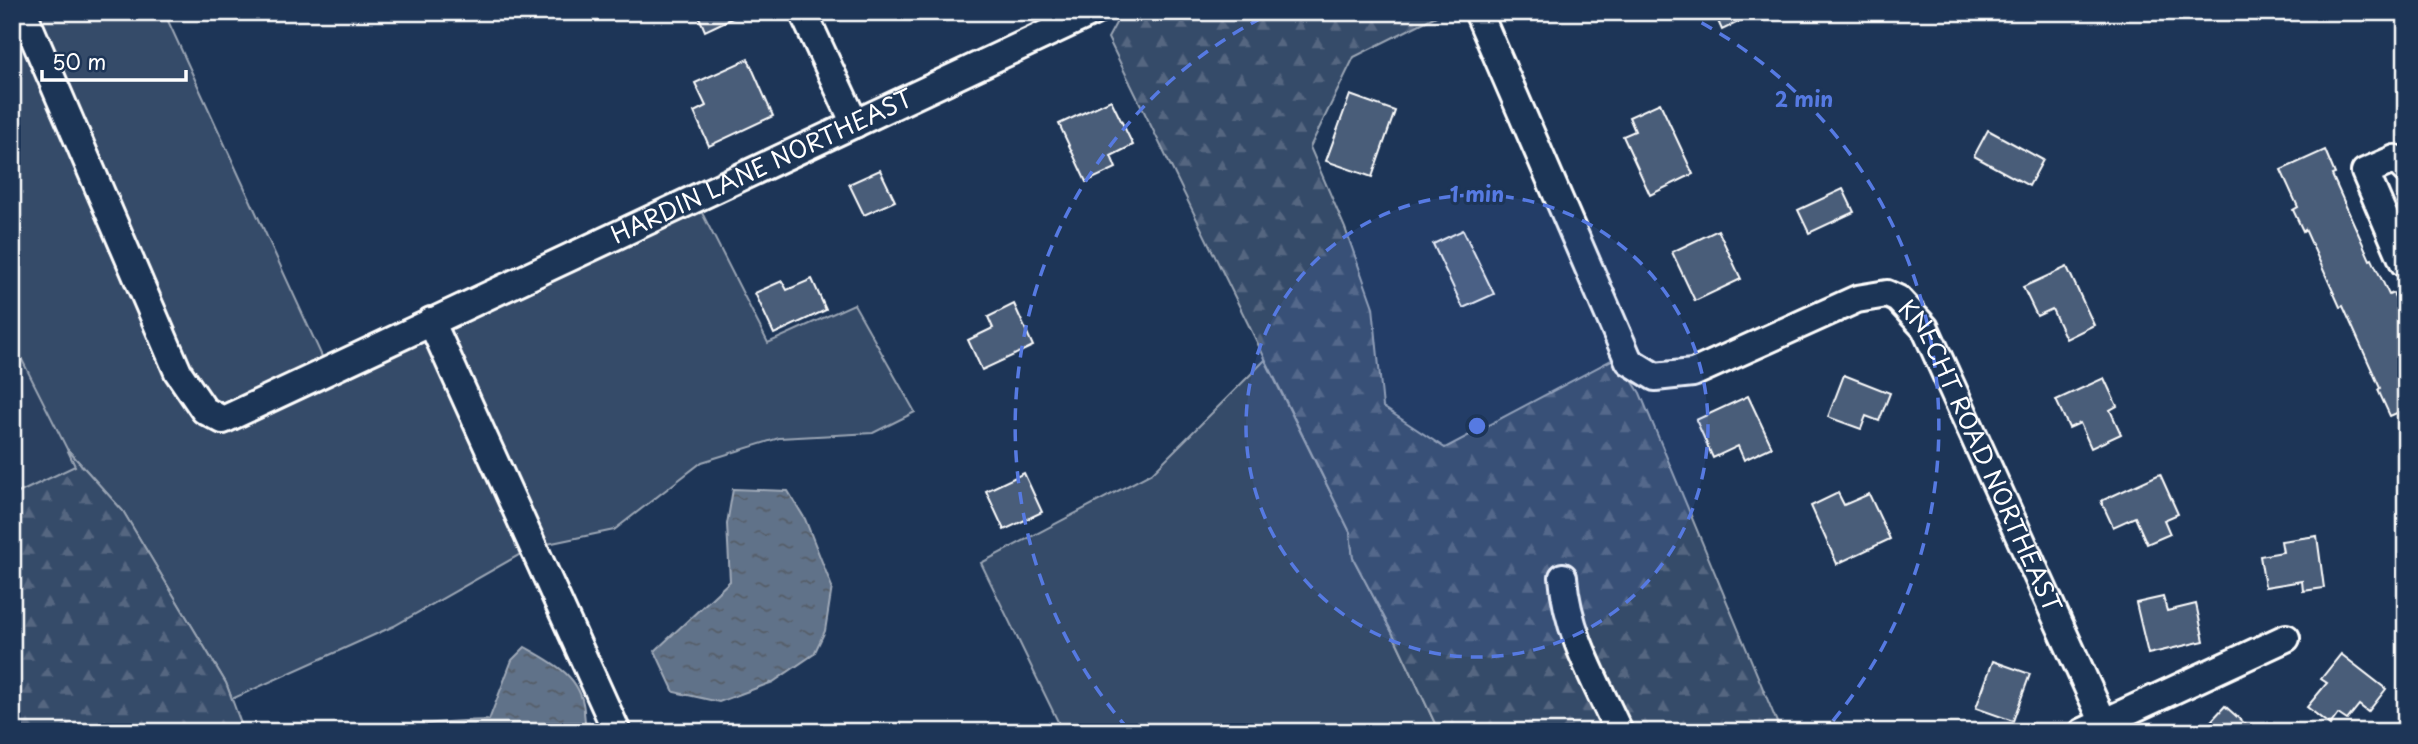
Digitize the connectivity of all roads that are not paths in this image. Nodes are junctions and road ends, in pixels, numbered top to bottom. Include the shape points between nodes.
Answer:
1 (23, 12) edge
2 (803, 12) edge
3 (1093, 12) edge
4 (1478, 12) edge
5 (855, 124) junction
6 (2406, 170) edge
7 (2406, 263) edge
8 (431, 321) junction
9 (1563, 578) dead end
10 (2286, 638) dead end
11 (2098, 728) edge
12 (617, 732) edge
13 (1619, 732) edge

1 - 8 street, HARDIN LANE NORTHEAST via 178,372 204,410 223,420
2 - 5 street
3 - 5 street, HARDIN LANE NORTHEAST
4 - 11 street, KNECHT ROAD NORTHEAST via 1629,361 1655,377 1693,373 1857,299 1887,294 1898,299 1925,328
5 - 8 street, HARDIN LANE NORTHEAST
6 - 7 street via 2395,159 2365,172
8 - 12 street
9 - 13 street via 1570,622
10 - 11 street

